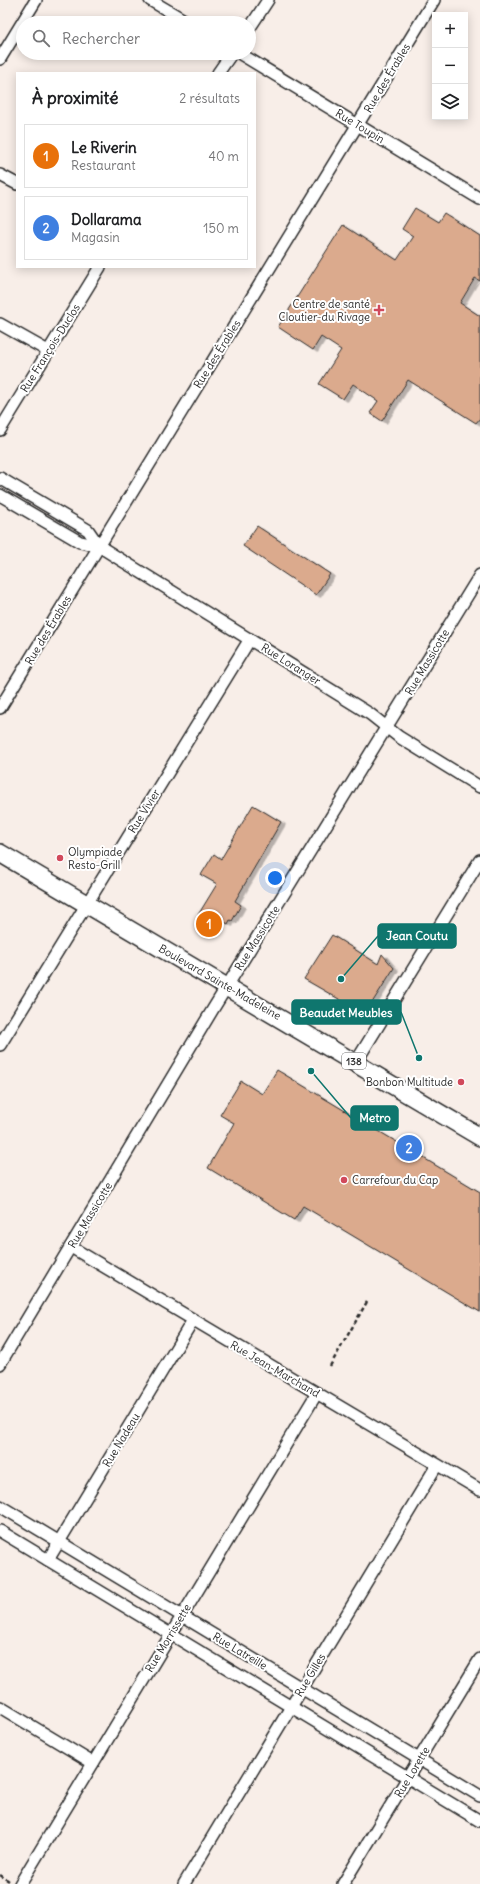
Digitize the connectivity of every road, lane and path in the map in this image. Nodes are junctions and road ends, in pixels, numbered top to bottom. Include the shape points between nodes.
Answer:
1 (36, 0) edge
2 (150, 0) edge
3 (268, 0) edge
4 (434, 0) edge
5 (26, 16) edge
6 (177, 16) edge
7 (256, 18) edge
8 (16, 33) edge
9 (0, 59) edge
10 (227, 60) edge
11 (251, 60) edge
12 (219, 72) edge
13 (358, 125) junction
14 (0, 175) edge
15 (16, 183) edge
16 (480, 199) edge
17 (99, 268) edge
18 (0, 324) edge
19 (48, 351) junction
20 (0, 430) edge
21 (0, 478) edge
22 (0, 495) edge
23 (99, 546) junction
24 (480, 575) edge
25 (250, 639) junction
26 (0, 708) edge
27 (387, 727) junction
28 (480, 787) edge
29 (0, 852) edge
30 (480, 860) edge
31 (87, 904) junction
32 (228, 986) junction
33 (0, 1045) edge
34 (356, 1062) junction
35 (480, 1137) edge
36 (71, 1247) junction
37 (368, 1300) dead end
38 (194, 1320) junction
39 (0, 1364) edge
40 (330, 1366) dead end
41 (317, 1393) junction
42 (437, 1465) junction
43 (480, 1490) edge
44 (0, 1506) edge
45 (0, 1531) edge
46 (59, 1542) junction
47 (48, 1560) junction
48 (182, 1616) junction
49 (170, 1634) junction
50 (480, 1660) edge
51 (302, 1689) junction
52 (0, 1707) edge
53 (291, 1707) junction
54 (419, 1760) junction
55 (93, 1763) junction
56 (408, 1778) junction
57 (480, 1796) edge
58 (480, 1821) edge
59 (0, 1875) edge
60 (13, 1884) edge
61 (20, 1884) edge
62 (184, 1884) edge
63 (343, 1884) edge

1 - 5 street
2 - 6 street
3 - 7 street
4 - 13 street, Rue des Érables
8 - 9 street
10 - 12 street
11 - 13 street, Rue Toupin
13 - 16 street, Rue Toupin
13 - 23 street, Rue des Érables
14 - 15 street
17 - 19 street, Rue François-Duclos
18 - 19 street
19 - 20 street, Rue François-Duclos
21 - 23 street, Rue Loranger via 88,530
22 - 23 street, Rue Loranger via 80,542
23 - 25 street, Rue Loranger
23 - 26 street, Rue des Érables
24 - 27 street, Rue Massicotte
25 - 27 street, Rue Loranger
25 - 31 street, Rue Vivier
27 - 28 street, Rue Loranger
27 - 32 street, Rue Massicotte
29 - 31 main road, Boulevard Sainte-Madeleine / 138
30 - 34 street
31 - 32 main road, Boulevard Sainte-Madeleine / 138
31 - 33 street, Rue Vivier
32 - 34 main road, Boulevard Sainte-Madeleine / 138
32 - 36 street, Rue Massicotte
34 - 35 main road, Boulevard Sainte-Madeleine / 138
36 - 38 street, Rue Jean-Marchand
36 - 39 street, Rue Massicotte
37 - 40 path
38 - 41 street, Rue Jean-Marchand
38 - 46 street, Rue Nadeau
41 - 42 street, Rue Jean-Marchand
41 - 48 street, Rue Morrissette
42 - 43 street, Rue Jean-Marchand
42 - 51 street, Rue Gilles
44 - 46 street, Rue Latreille
45 - 47 street, Rue Latreille
46 - 47 street, Rue Nadeau
46 - 48 street, Rue Latreille
47 - 49 street, Rue Latreille
48 - 49 street, Rue Morrissette
48 - 51 street, Rue Latreille
49 - 53 street, Rue Latreille
49 - 55 street, Rue Morrissette
50 - 54 street, Rue Lorette
51 - 53 street, Rue Gilles
51 - 54 street, Rue Latreille
52 - 55 street
53 - 56 street, Rue Latreille
53 - 62 street, Rue Gilles
54 - 56 street, Rue Lorette
54 - 57 street, Rue Latreille
55 - 61 street, Rue Morrissette
56 - 58 street, Rue Latreille
56 - 63 street, Rue Lorette
59 - 60 path

